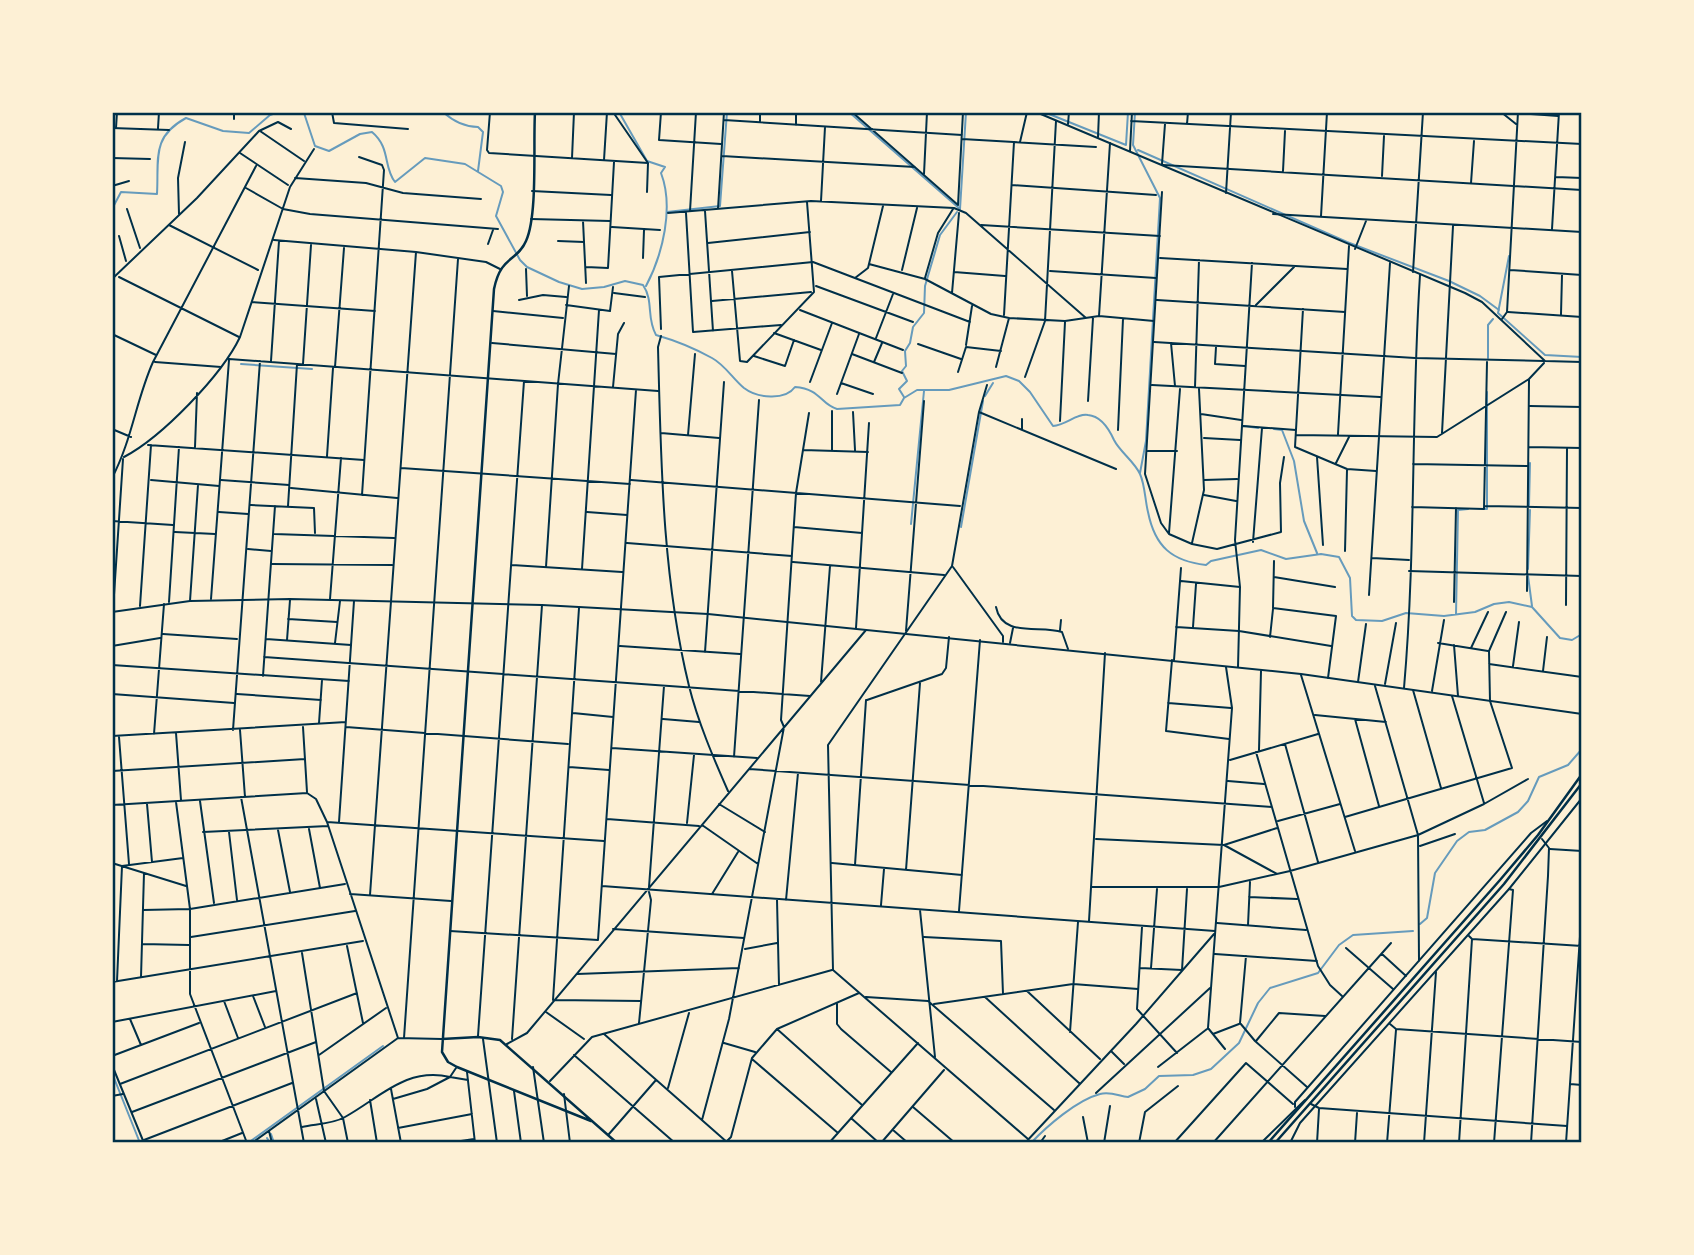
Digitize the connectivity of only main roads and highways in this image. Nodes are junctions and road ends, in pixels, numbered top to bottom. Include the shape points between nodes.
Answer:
1 (535, 112) edge
2 (1582, 774) edge
3 (1582, 783) edge
4 (442, 1039) junction
5 (591, 1121) junction
6 (617, 1143) edge
7 (1268, 1143) edge
8 (1275, 1143) edge

1 - 4 main road via 531,219 522,249 500,269 492,312
2 - 7 main road via 1500,880
3 - 8 main road via 1542,839
4 - 5 main road via 442,1052 457,1067
4 - 5 main road via 481,1037 506,1044
5 - 6 main road

